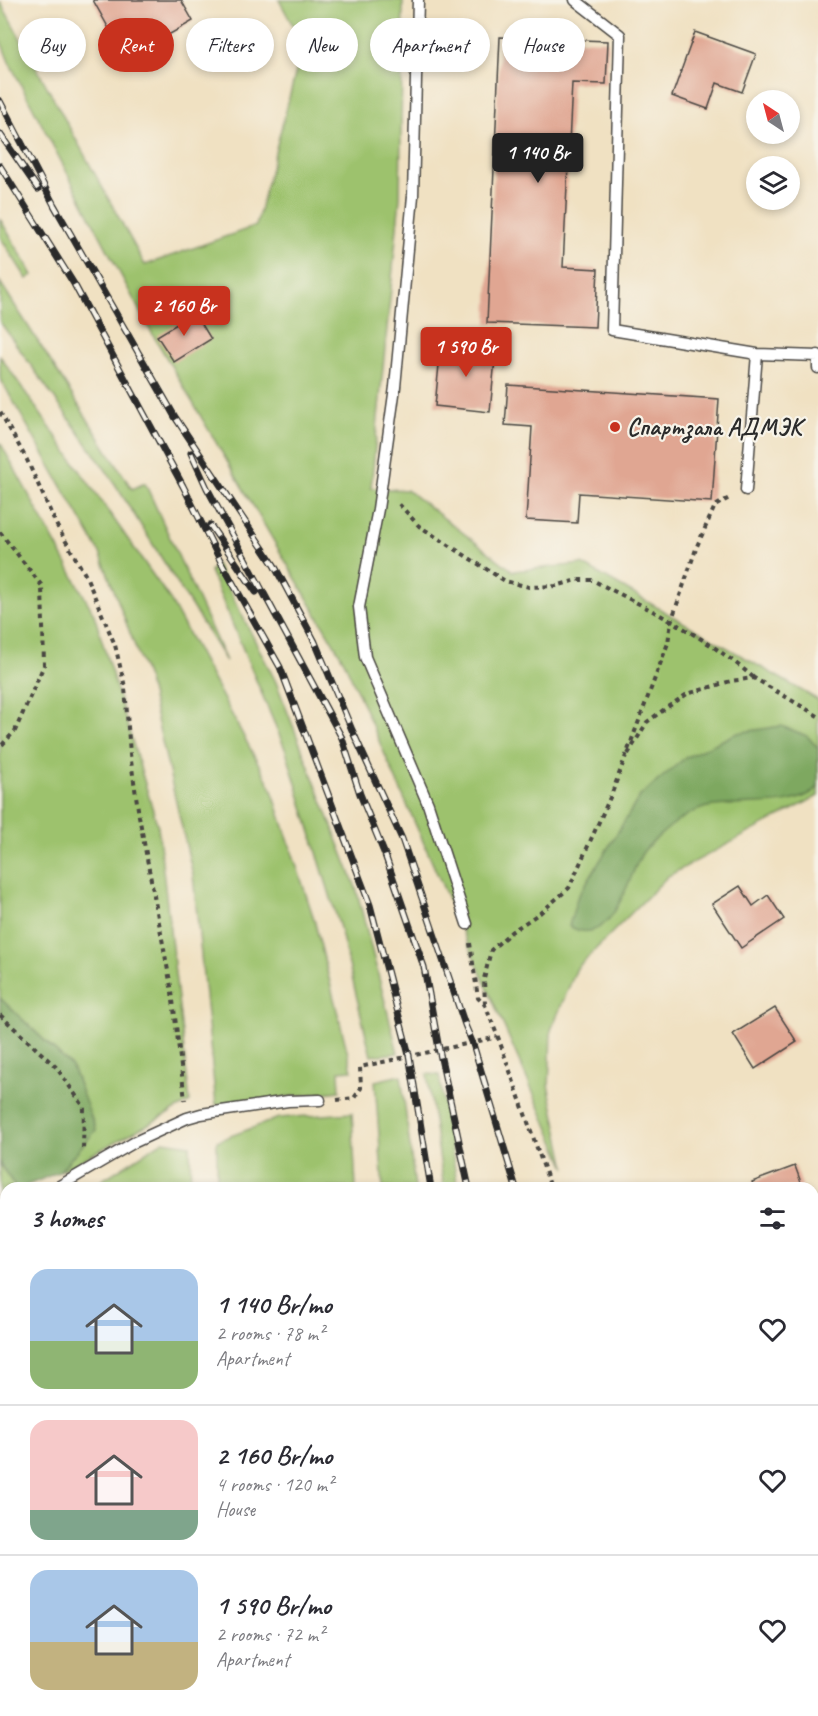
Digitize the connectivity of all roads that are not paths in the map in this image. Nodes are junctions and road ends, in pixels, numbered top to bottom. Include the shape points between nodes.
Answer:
1 (418, 0) edge
2 (575, 0) edge
3 (757, 354) junction
4 (818, 356) edge
5 (818, 368) edge
6 (746, 490) road end
7 (467, 924) road end
8 (320, 1100) road end
9 (66, 1182) edge

1 - 7 lane via 413,196 395,387 359,607 365,657 428,804
2 - 3 lane via 620,35 612,330
3 - 4 lane
3 - 6 lane
4 - 5 lane
8 - 9 lane via 288,1101 188,1118 135,1142

